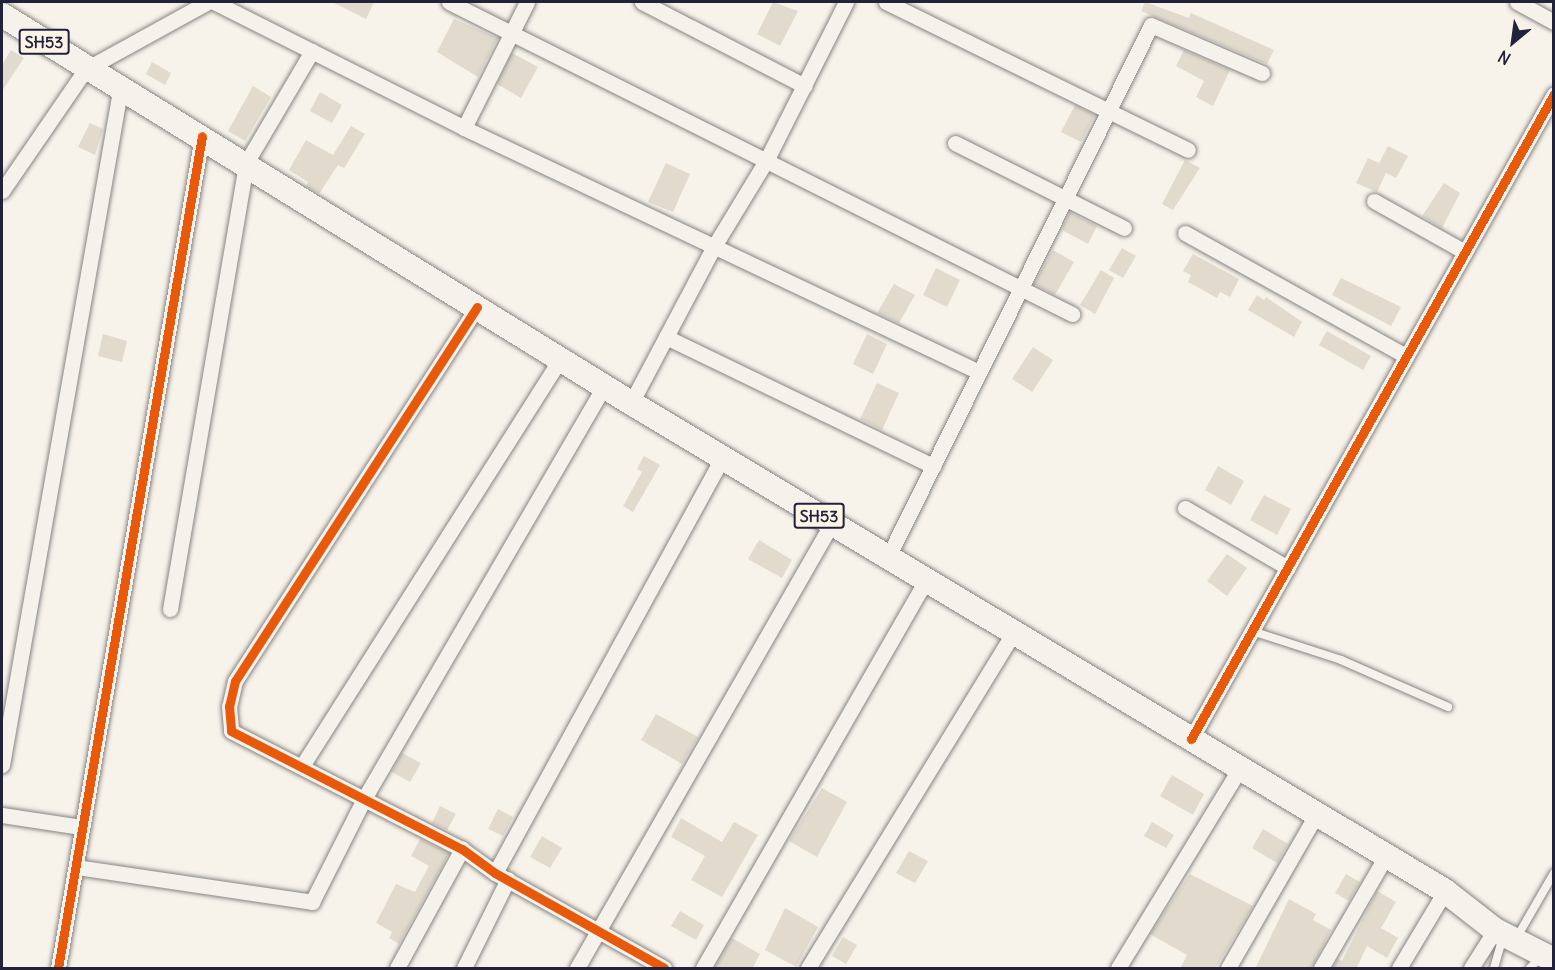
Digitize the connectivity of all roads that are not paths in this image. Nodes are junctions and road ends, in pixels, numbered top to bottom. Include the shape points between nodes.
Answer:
1 (208, 2) edge
2 (214, 2) edge
3 (449, 2) edge
4 (527, 2) edge
5 (642, 2) edge
6 (846, 2) edge
7 (886, 2) edge
8 (1517, 2) edge
9 (2, 15) edge
10 (1554, 22) edge
11 (512, 32) junction
12 (312, 51) junction
13 (86, 69) junction
14 (1262, 73) dead end
15 (121, 85) junction
16 (805, 86) junction
17 (1554, 94) edge
18 (1110, 111) junction
19 (464, 128) junction
20 (202, 136) junction
21 (955, 143) dead end
22 (1188, 150) dead end
23 (766, 161) junction
24 (246, 163) junction
25 (2, 191) edge
26 (1065, 201) junction
27 (1374, 201) dead end
28 (1124, 228) dead end
29 (1185, 233) dead end
30 (713, 248) junction
31 (1465, 252) junction
32 (1022, 288) junction
33 (477, 307) junction
34 (1072, 314) dead end
35 (666, 337) junction
36 (1407, 356) junction
37 (560, 359) junction
38 (979, 372) junction
39 (604, 386) junction
40 (631, 403) junction
41 (722, 458) junction
42 (933, 466) junction
43 (1185, 508) dead end
44 (832, 523) junction
45 (888, 557) junction
46 (1288, 568) junction
47 (926, 580) junction
48 (171, 609) dead end
49 (1252, 631) junction
50 (1014, 632) junction
51 (1448, 707) dead end
52 (1191, 739) junction
53 (2, 765) edge
54 (302, 766) junction
55 (1240, 768) junction
56 (364, 797) junction
57 (1317, 813) junction
58 (2, 815) edge
59 (81, 827) junction
60 (462, 849) junction
61 (1386, 856) junction
62 (76, 867) junction
63 (1554, 873) edge
64 (501, 876) junction
65 (1445, 891) junction
66 (599, 930) junction
67 (1504, 935) junction
68 (1542, 961) edge
69 (58, 969) edge
70 (397, 969) edge
71 (464, 969) edge
72 (577, 969) edge
73 (664, 969) edge
74 (703, 969) edge
75 (808, 969) edge
76 (1118, 969) edge
77 (1228, 969) edge
78 (1321, 969) edge
79 (1399, 969) edge
80 (1471, 969) edge
81 (1494, 969) edge

1 - 13 street
2 - 12 street
3 - 11 street
4 - 11 street
5 - 16 street
6 - 16 street
7 - 18 street
8 - 10 street
9 - 13 main road, SH53
11 - 19 street
11 - 23 street
12 - 19 street
12 - 24 street
13 - 15 main road, SH53
13 - 25 street
14 - 18 street via 1151,25
15 - 20 main road, SH53
15 - 53 street
16 - 23 street
17 - 31 street
18 - 22 street
18 - 26 street
19 - 30 street
20 - 24 main road, SH53
20 - 59 street
21 - 26 street
23 - 30 street
23 - 32 street
24 - 33 main road, SH53
24 - 48 street
26 - 28 street
26 - 32 street
27 - 31 street
29 - 36 street
30 - 35 street
30 - 38 street
31 - 36 street
32 - 34 street
32 - 38 street
33 - 37 main road, SH53
33 - 54 street via 235,681 229,706 231,731
35 - 40 street
35 - 42 street
36 - 46 street
37 - 39 main road, SH53
37 - 54 street
38 - 42 street
39 - 40 main road, SH53
39 - 56 street
40 - 41 main road, SH53
41 - 44 main road, SH53
41 - 64 street
42 - 45 street
43 - 46 street
44 - 45 main road, SH53
44 - 66 street
45 - 47 main road, SH53
46 - 49 street
47 - 50 main road, SH53
47 - 74 street
49 - 51 lane via 1341,660
49 - 52 street
50 - 52 main road, SH53
50 - 75 street
52 - 55 main road, SH53
54 - 56 street
55 - 57 main road, SH53
55 - 76 street
56 - 60 street
56 - 62 street via 312,902
57 - 61 main road, SH53
57 - 77 street
58 - 59 street
59 - 62 street
60 - 64 street
60 - 70 street
61 - 65 main road, SH53
61 - 78 street
62 - 69 street
63 - 67 lane
64 - 66 street
64 - 71 street
65 - 67 main road, SH53
65 - 79 street
66 - 72 street
66 - 73 street
67 - 68 main road, SH53
67 - 80 street
67 - 81 lane

